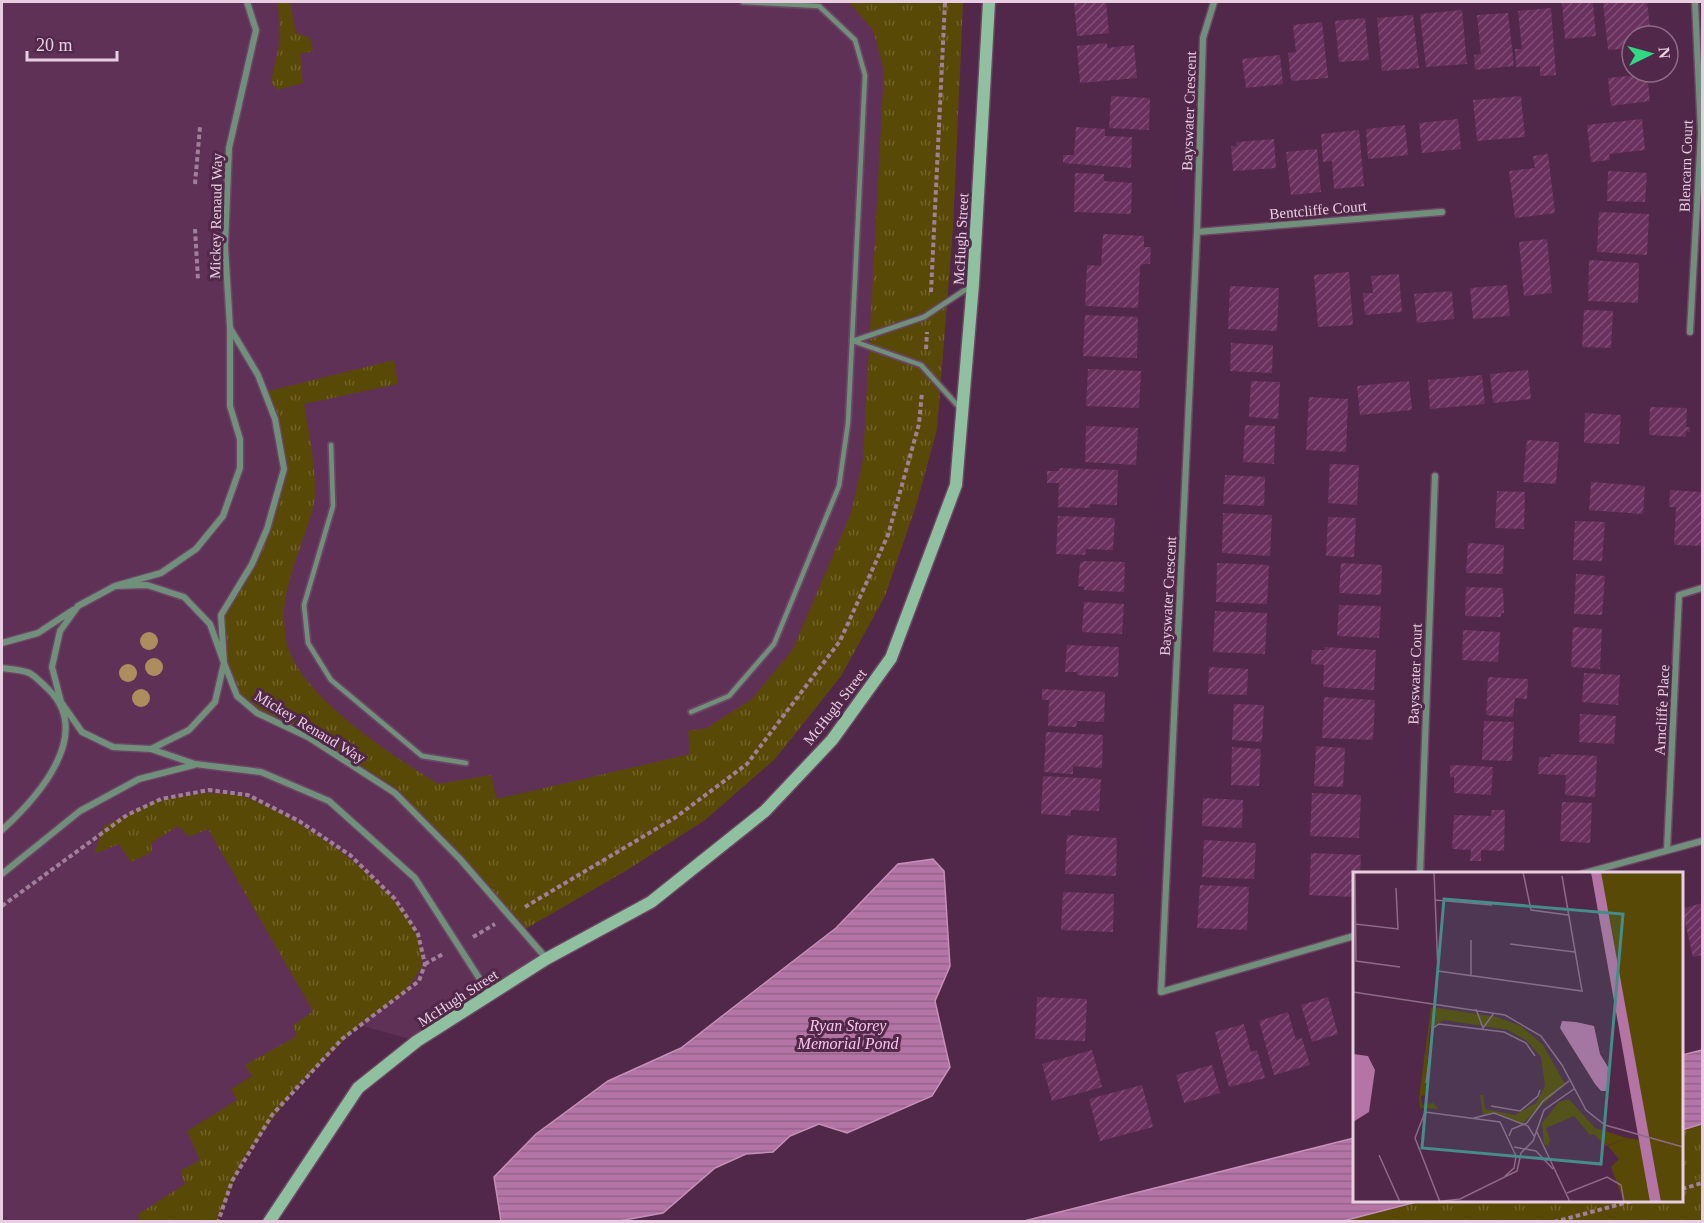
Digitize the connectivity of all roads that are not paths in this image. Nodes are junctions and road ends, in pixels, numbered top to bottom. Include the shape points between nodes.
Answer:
1 (247, 2) edge
2 (743, 2) edge
3 (989, 2) edge
4 (1214, 2) edge
5 (1695, 2) edge
6 (1442, 212) dead end
7 (1197, 232) junction
8 (974, 284) junction
9 (230, 328) junction
10 (1690, 332) dead end
11 (853, 340) junction
12 (963, 412) junction
13 (331, 445) dead end
14 (1435, 476) dead end
15 (115, 586) junction
16 (1702, 588) edge
17 (78, 606) junction
18 (2, 643) edge
19 (224, 663) junction
20 (2, 668) edge
21 (61, 702) junction
22 (691, 712) dead end
23 (152, 749) junction
24 (466, 763) dead end
25 (195, 764) junction
26 (2, 830) edge
27 (1702, 841) edge
28 (1667, 850) junction
29 (1420, 872) edge
30 (1585, 872) edge
31 (2, 874) edge
32 (1353, 936) edge
33 (546, 959) junction
34 (490, 995) junction
35 (269, 1221) edge

1 - 9 street, Mickey Renaud Way via 256,30 229,148 225,246
2 - 11 lane via 819,6 855,40 866,75
3 - 8 main road, McHugh Street
4 - 7 street, Bayswater Crescent via 1203,38
5 - 10 street, Blencarn Court via 1701,133
6 - 7 street, Bentcliffe Court
7 - 32 street, Bayswater Crescent via 1161,992
8 - 11 lane via 924,317
8 - 12 main road, McHugh Street
9 - 15 street, Mickey Renaud Way via 230,406 240,439 240,468 223,516 196,549 170,567
9 - 19 street, Mickey Renaud Way via 258,375 275,419 284,469 267,529 252,564 221,615
11 - 12 lane via 921,365
11 - 22 lane via 839,486 774,644 729,696
12 - 33 main road, McHugh Street via 956,484 891,658 832,740 765,811 651,902
13 - 24 lane via 333,506 304,605 308,643 331,680 422,756
14 - 29 street, Bayswater Court
15 - 17 street
15 - 19 street via 147,585 184,597 210,624
16 - 28 street, Arncliffe Place via 1679,595
17 - 18 street via 38,633
17 - 21 street via 60,631 52,667
19 - 23 street via 215,702 189,730
19 - 33 street, Mickey Renaud Way via 237,696 257,713 308,737 395,793 460,859
20 - 21 street via 30,671
21 - 23 street via 82,732 113,747
21 - 26 street via 67,734 52,775
23 - 25 street
25 - 31 street via 139,779 80,811
25 - 34 street via 261,772 329,801 415,878
27 - 28 street
28 - 30 street
33 - 34 main road, McHugh Street
34 - 35 main road, McHugh Street via 417,1041 358,1088

